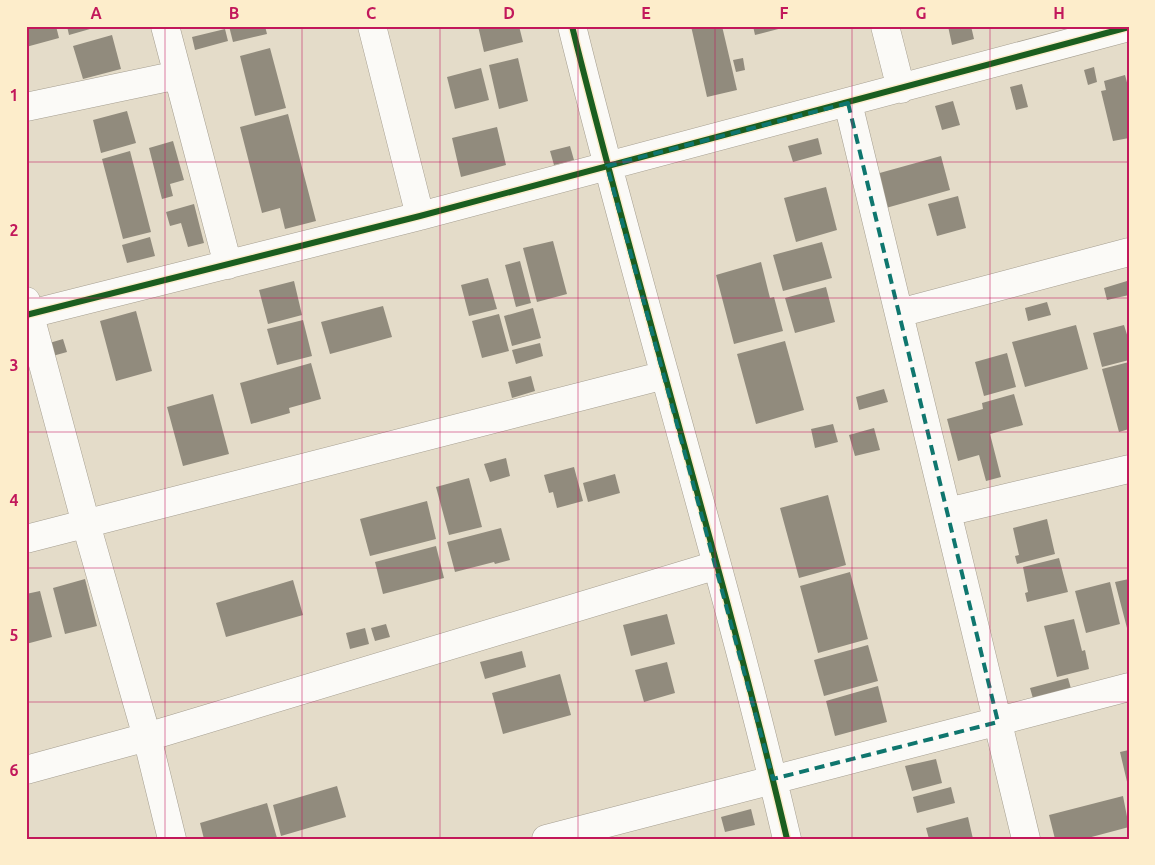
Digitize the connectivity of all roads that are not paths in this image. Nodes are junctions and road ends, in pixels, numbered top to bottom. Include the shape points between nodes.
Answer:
1 (165, 26) edge
2 (372, 26) edge
3 (572, 26) edge
4 (885, 26) edge
5 (1129, 28) edge
6 (178, 75) junction
7 (901, 89) junction
8 (848, 103) junction
9 (26, 107) edge
10 (607, 166) junction
11 (420, 216) junction
12 (1129, 252) edge
13 (228, 265) junction
14 (27, 310) edge
15 (899, 313) junction
16 (665, 375) junction
17 (1129, 469) edge
18 (948, 512) junction
19 (86, 524) junction
20 (26, 539) edge
21 (717, 565) junction
22 (1129, 687) edge
23 (998, 722) junction
24 (147, 737) junction
25 (26, 770) edge
26 (773, 778) junction
27 (172, 839) edge
28 (546, 839) edge
29 (787, 839) edge
30 (1026, 839) edge

1 - 6 street
2 - 11 street
3 - 10 street
4 - 7 street
5 - 7 street
6 - 9 street
6 - 13 street
7 - 8 street
8 - 10 street
8 - 15 street
10 - 11 street
10 - 16 street
11 - 13 street
12 - 15 street
13 - 14 street
14 - 19 street
15 - 18 street
16 - 19 street
16 - 21 street
17 - 18 street
18 - 23 street
19 - 20 street
19 - 24 street
21 - 24 street
21 - 26 street
22 - 23 street
23 - 26 street
23 - 30 street
24 - 25 street
24 - 27 street
26 - 28 street
26 - 29 street

